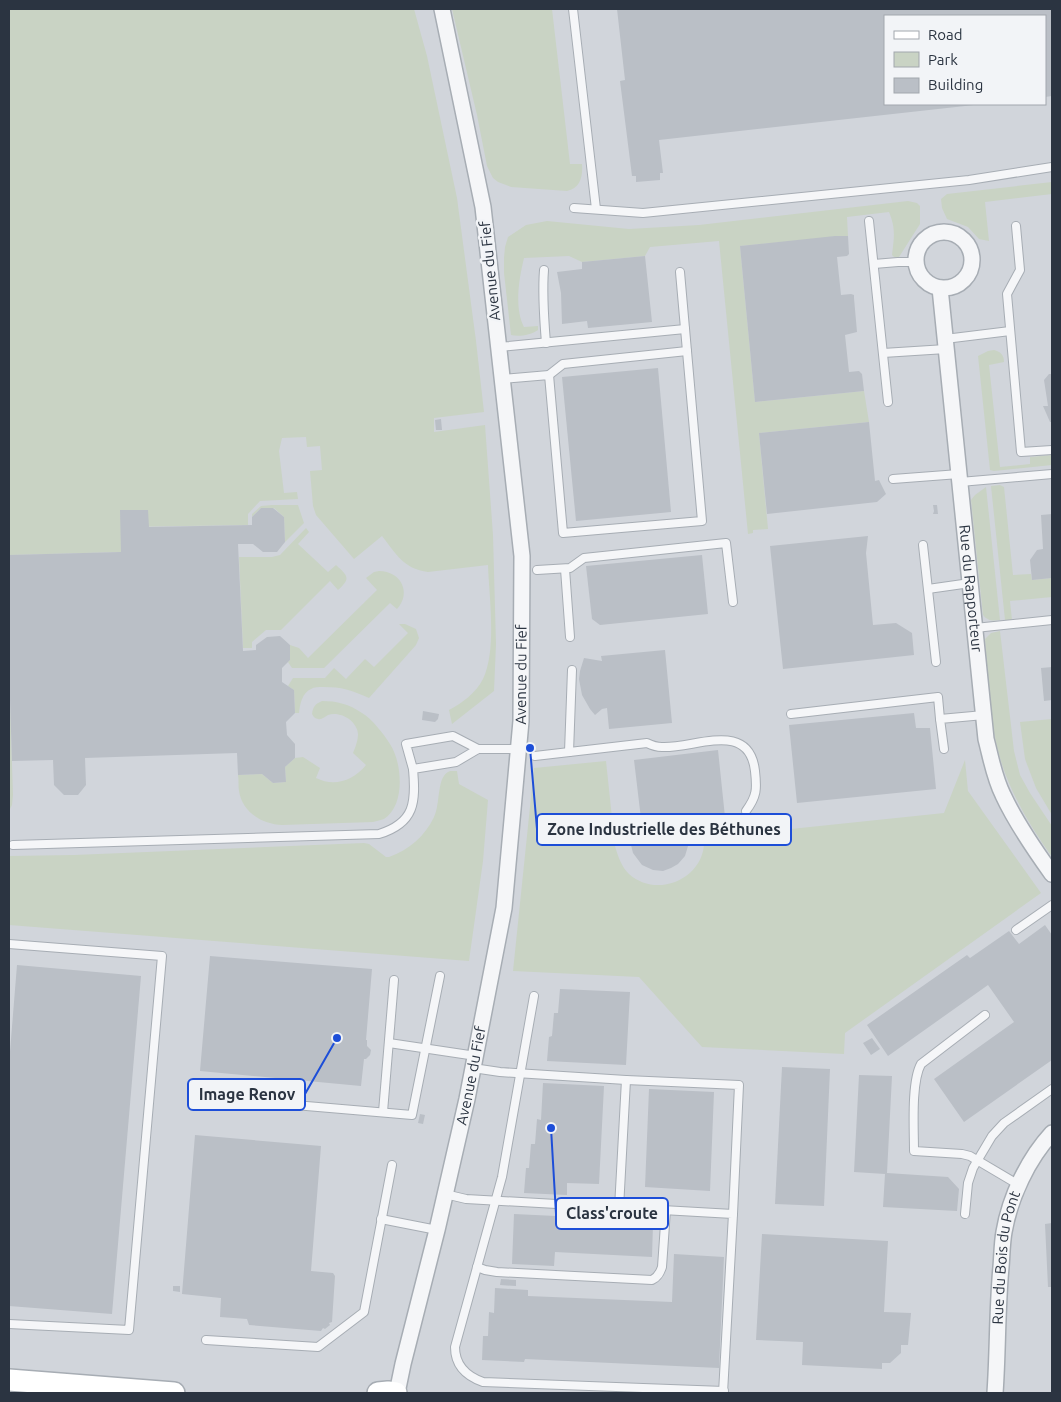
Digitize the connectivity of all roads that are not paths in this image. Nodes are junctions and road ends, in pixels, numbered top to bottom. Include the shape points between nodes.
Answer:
1 (442, 9) edge
2 (573, 9) edge
3 (1052, 167) edge
4 (574, 208) dead end
5 (596, 210) junction
6 (869, 221) dead end
7 (1016, 226) dead end
8 (915, 262) junction
9 (874, 264) junction
10 (544, 270) dead end
11 (680, 272) dead end
12 (940, 288) junction
13 (685, 329) junction
14 (1010, 331) junction
15 (546, 343) junction
16 (946, 344) junction
17 (498, 347) junction
18 (687, 351) junction
19 (883, 353) junction
20 (550, 375) junction
21 (502, 378) junction
22 (888, 402) dead end
23 (1052, 450) edge
24 (1052, 474) edge
25 (959, 478) junction
26 (894, 479) dead end
27 (923, 545) dead end
28 (565, 568) junction
29 (536, 570) dead end
30 (970, 583) junction
31 (928, 589) junction
32 (733, 602) dead end
33 (1052, 620) edge
34 (975, 628) junction
35 (570, 637) dead end
36 (936, 662) dead end
37 (572, 670) dead end
38 (791, 714) dead end
39 (984, 716) junction
40 (940, 719) junction
41 (478, 749) junction
42 (518, 749) junction
43 (944, 749) dead end
44 (569, 752) junction
45 (535, 756) dead end
46 (413, 769) junction
47 (746, 811) dead end
48 (13, 845) dead end
49 (1052, 874) edge
50 (1052, 905) edge
51 (1016, 930) dead end
52 (9, 944) edge
53 (440, 976) dead end
54 (394, 980) dead end
55 (534, 996) dead end
56 (985, 1015) dead end
57 (389, 1043) junction
58 (426, 1048) junction
59 (475, 1062) junction
60 (520, 1074) junction
61 (626, 1080) junction
62 (1052, 1089) edge
63 (283, 1104) dead end
64 (383, 1112) junction
65 (1052, 1133) edge
66 (977, 1160) junction
67 (392, 1165) dead end
68 (1020, 1184) junction
69 (445, 1194) junction
70 (496, 1201) junction
71 (619, 1208) junction
72 (666, 1210) junction
73 (733, 1214) junction
74 (965, 1214) dead end
75 (381, 1219) junction
76 (437, 1230) junction
77 (477, 1268) junction
78 (9, 1324) edge
79 (206, 1340) dead end
80 (9, 1380) edge
81 (724, 1392) edge
82 (174, 1393) edge
83 (378, 1393) edge
84 (396, 1393) edge
85 (995, 1393) edge

1 - 17 street, Avenue du Fief via 483,207
2 - 5 lane
3 - 5 lane via 969,180 642,213
4 - 5 lane
6 - 9 lane
7 - 14 lane via 1020,270 1007,294
8 - 9 lane
8 - 12 street via 922,278
8 - 12 street via 919,245 933,233 951,232 966,242 971,251 971,269 960,283
9 - 19 lane
10 - 15 lane
11 - 13 lane
12 - 16 street, Rue du Rapporteur
13 - 15 lane
13 - 18 lane
14 - 16 lane
14 - 23 lane via 1021,452
15 - 17 lane
16 - 19 lane
16 - 25 street, Rue du Rapporteur
17 - 21 street, Avenue du Fief
18 - 20 lane via 563,364
18 - 20 lane via 702,522 563,533
19 - 22 lane
20 - 21 lane
21 - 42 street, Avenue du Fief via 522,556
24 - 25 lane
25 - 26 lane
25 - 30 street, Rue du Rapporteur
27 - 31 lane
28 - 29 lane
28 - 32 lane via 584,558 726,543
28 - 35 lane
30 - 31 lane
30 - 34 street, Rue du Rapporteur
31 - 36 lane
33 - 34 lane
34 - 39 street, Rue du Rapporteur
37 - 44 lane
38 - 40 lane via 938,698
39 - 40 lane
39 - 49 street, Rue du Rapporteur via 986,739 1002,794
40 - 43 lane
41 - 42 lane
41 - 46 lane via 456,762
41 - 46 lane via 453,736 406,744
42 - 59 street, Avenue du Fief via 504,908
44 - 45 lane
44 - 47 lane via 647,743 661,747 724,739 736,742 752,755 754,762 757,788
46 - 48 lane via 415,789 411,809 393,830 379,834
50 - 51 lane
52 - 78 lane via 162,956 129,1330
53 - 58 lane
54 - 57 lane
55 - 60 lane
56 - 66 lane via 921,1064 915,1084 914,1151 962,1154
57 - 58 lane
57 - 64 lane
58 - 59 lane
58 - 64 lane via 412,1115
59 - 60 lane via 500,1072
59 - 69 street, Avenue du Fief
60 - 61 lane
60 - 70 lane
61 - 71 lane
61 - 73 lane via 738,1085
62 - 66 lane via 1004,1123
63 - 64 lane
65 - 68 street, Rue du Bois du Pont
66 - 68 lane
66 - 74 lane via 968,1183
67 - 75 lane
68 - 85 street, Rue du Bois du Pont via 1004,1233
69 - 70 lane
69 - 76 street, Avenue du Fief
70 - 71 lane
70 - 77 lane
71 - 72 lane
72 - 73 lane
72 - 77 lane via 662,1267 660,1274 652,1280 497,1272
73 - 81 lane
75 - 76 lane
75 - 79 lane via 364,1312 318,1347
76 - 84 street, Avenue du Fief
77 - 81 lane via 455,1348 457,1362 475,1379
80 - 82 street
83 - 84 street

